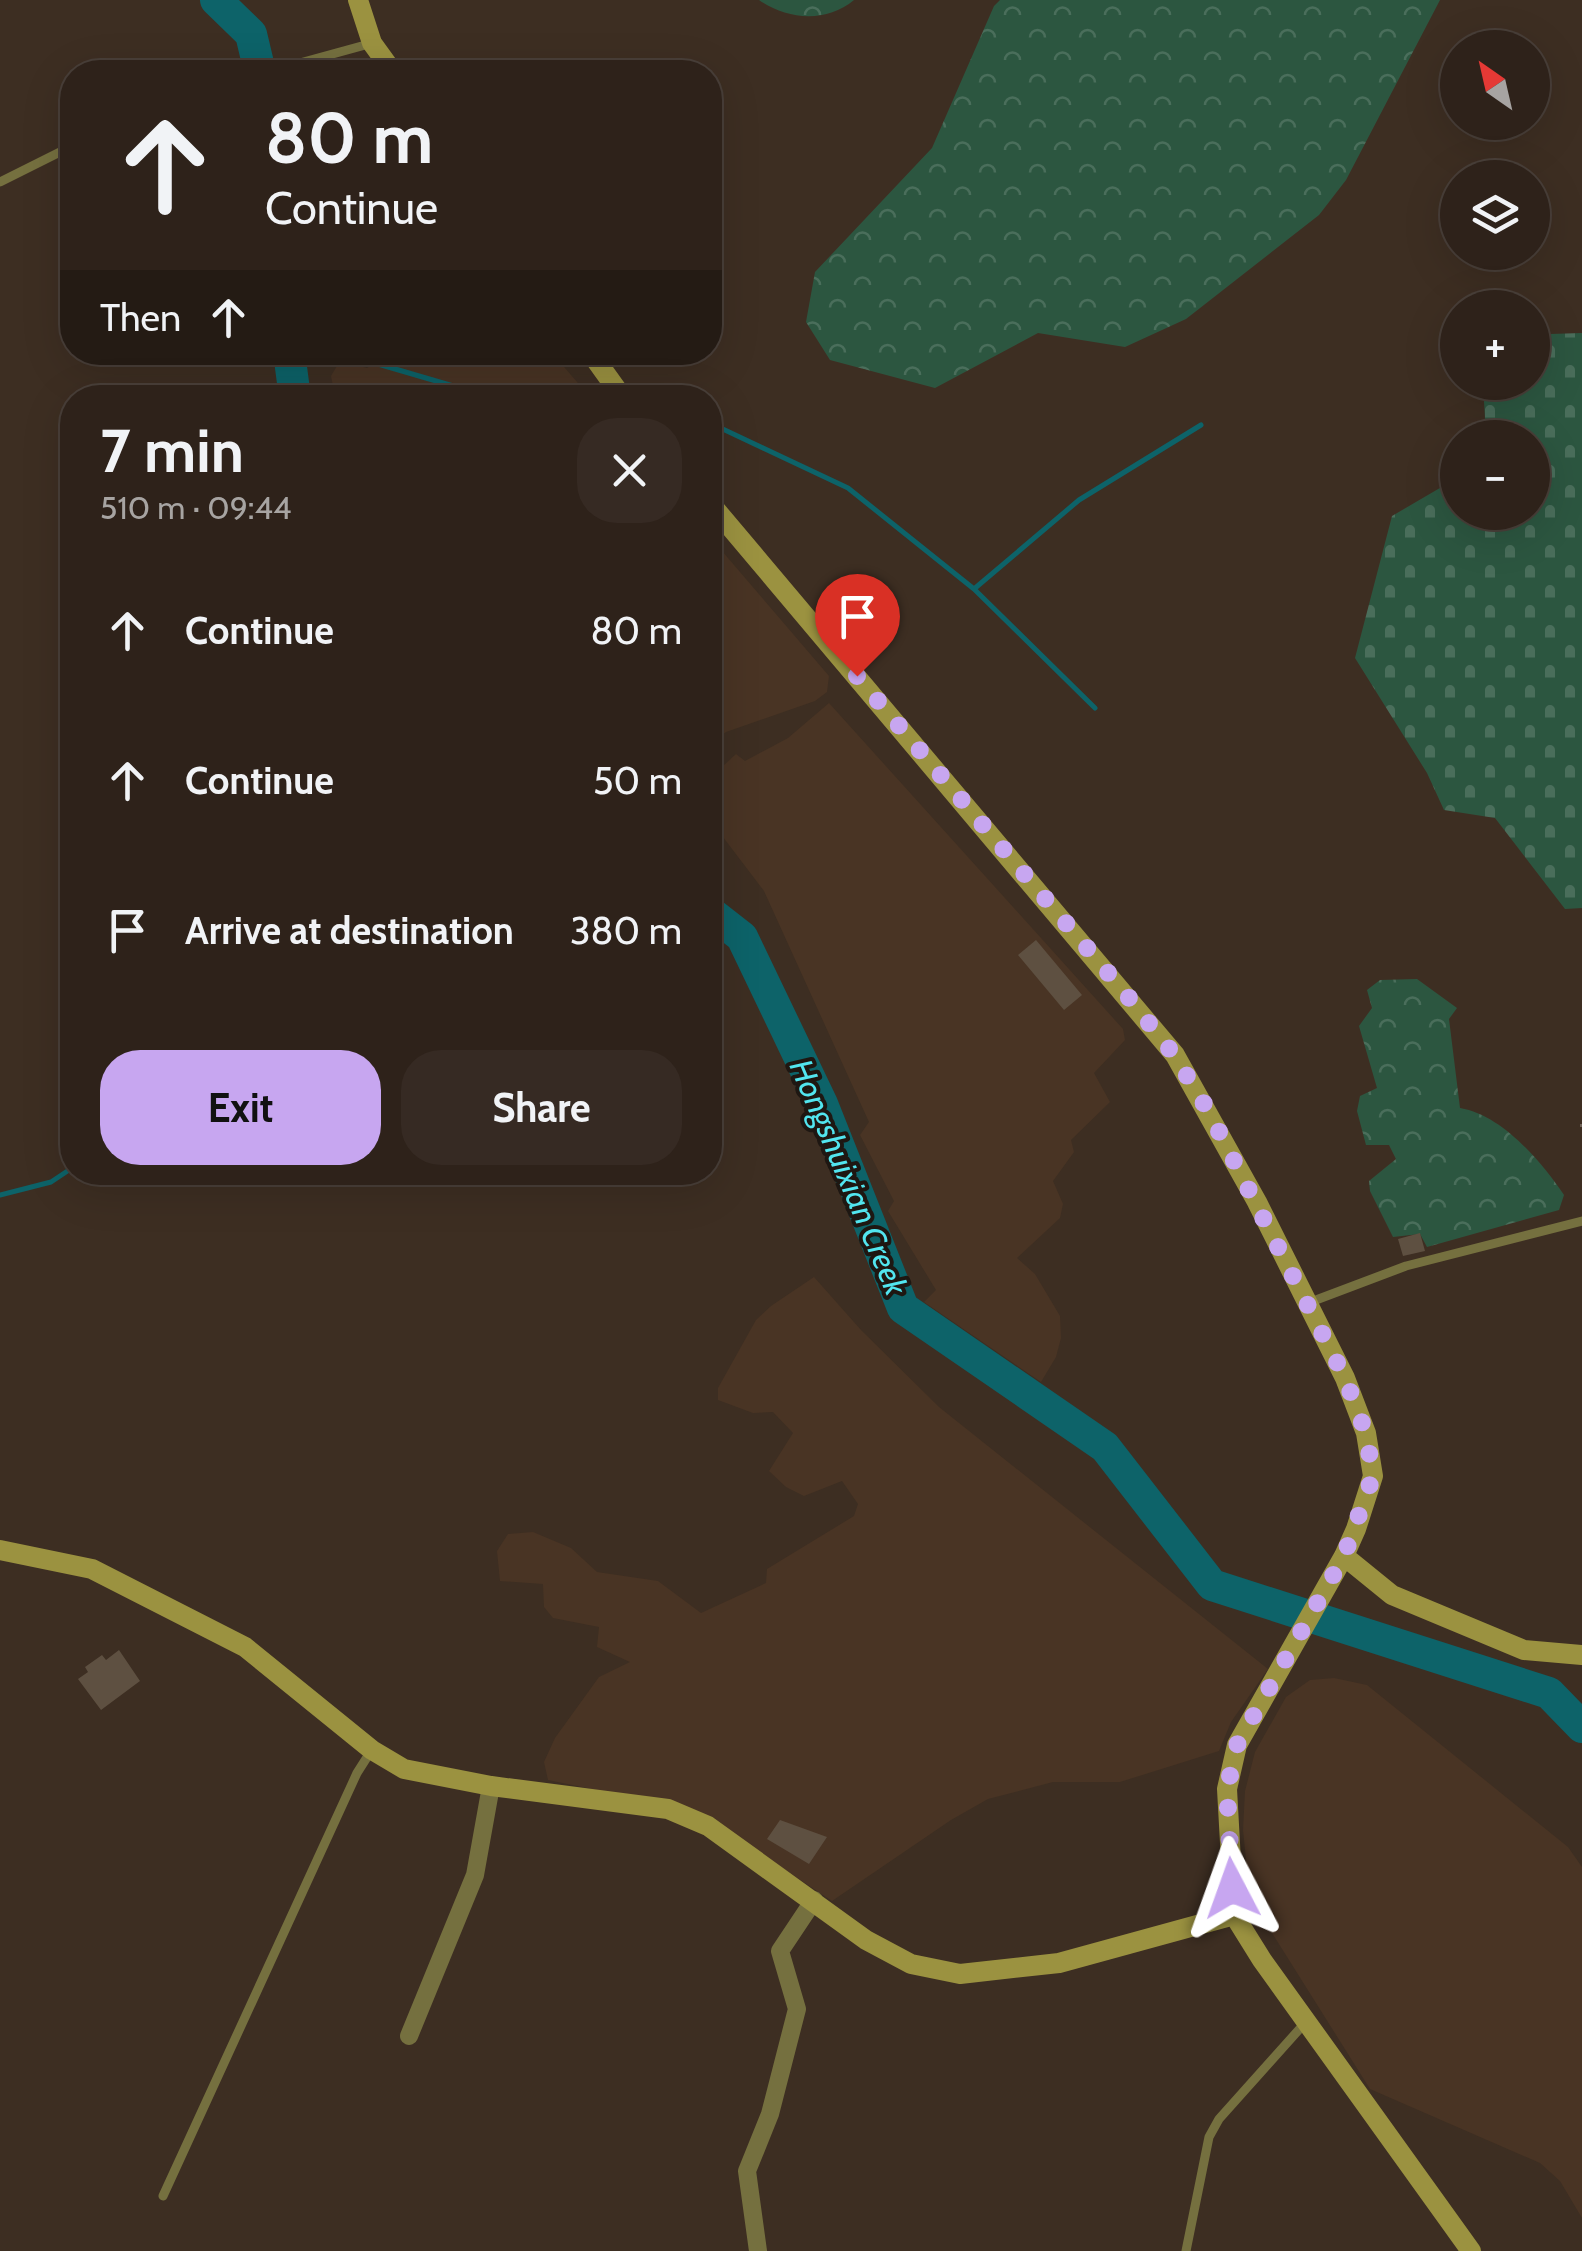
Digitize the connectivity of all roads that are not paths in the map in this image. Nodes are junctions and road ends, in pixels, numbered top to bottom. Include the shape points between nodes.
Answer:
1 (358, 0) edge
2 (372, 43) junction
3 (320, 60) edge
4 (384, 60) edge
5 (60, 152) edge
6 (0, 182) edge
7 (722, 517) edge
8 (1582, 1221) edge
9 (1308, 1303) junction
10 (0, 1550) edge
11 (1340, 1562) junction
12 (1582, 1656) edge
13 (372, 1750) junction
14 (491, 1786) junction
15 (814, 1900) junction
16 (1234, 1914) junction
17 (1306, 2022) junction
18 (409, 2036) dead end
19 (162, 2196) dead end
20 (758, 2251) edge
21 (1186, 2251) edge
22 (1470, 2251) edge

1 - 2 main road
2 - 3 lane
2 - 4 main road
5 - 6 lane
7 - 9 main road via 1175,1056
8 - 9 lane via 1406,1266
9 - 11 main road via 1366,1433 1373,1476
10 - 13 main road via 92,1569 246,1646
11 - 12 main road via 1392,1595 1524,1650
11 - 16 main road via 1237,1745 1227,1789
13 - 14 main road via 404,1769
13 - 19 lane
14 - 15 main road via 668,1809 708,1826
14 - 18 street via 475,1875
15 - 16 main road via 910,1964 960,1974 1059,1963
15 - 20 street via 780,1952 797,2009 748,2171
16 - 17 main road
17 - 21 lane via 1209,2137
17 - 22 main road

